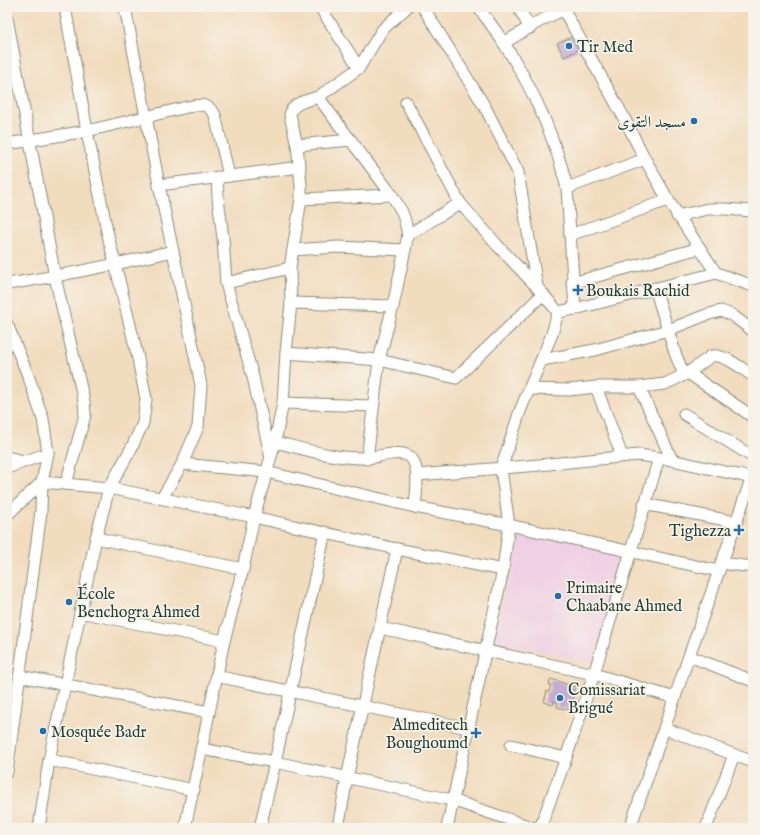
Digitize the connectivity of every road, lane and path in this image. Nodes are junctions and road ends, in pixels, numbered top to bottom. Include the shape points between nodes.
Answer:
1 (65, 7) edge
2 (125, 7) edge
3 (320, 7) edge
4 (407, 7) edge
5 (423, 7) edge
6 (478, 7) edge
7 (518, 7) edge
8 (564, 8) edge
9 (7, 18) edge
10 (530, 28) junction
11 (504, 43) junction
12 (359, 68) junction
13 (318, 97) junction
14 (406, 102) dead end
15 (146, 116) junction
16 (87, 131) junction
17 (30, 140) junction
18 (351, 140) junction
19 (7, 144) edge
20 (297, 145) junction
21 (645, 159) junction
22 (300, 167) junction
23 (230, 176) junction
24 (218, 177) junction
25 (159, 185) junction
26 (567, 188) junction
27 (392, 195) junction
28 (301, 199) junction
29 (668, 200) junction
30 (460, 203) junction
31 (753, 211) edge
32 (677, 216) junction
33 (408, 235) junction
34 (570, 235) junction
35 (700, 248) junction
36 (293, 250) junction
37 (405, 250) junction
38 (173, 251) junction
39 (115, 265) junction
40 (290, 268) junction
41 (716, 273) junction
42 (55, 277) junction
43 (226, 283) junction
44 (572, 283) junction
45 (7, 284) edge
46 (753, 286) edge
47 (655, 288) junction
48 (540, 291) junction
49 (291, 303) junction
50 (393, 306) junction
51 (575, 309) junction
52 (558, 312) junction
53 (7, 324) edge
54 (668, 330) junction
55 (753, 331) edge
56 (286, 353) junction
57 (378, 360) junction
58 (542, 360) junction
59 (686, 374) junction
60 (753, 376) edge
61 (596, 387) junction
62 (639, 387) junction
63 (529, 389) junction
64 (283, 403) junction
65 (373, 406) junction
66 (684, 414) dead end
67 (753, 417) edge
68 (275, 442) junction
69 (48, 452) junction
70 (622, 456) junction
71 (271, 457) junction
72 (753, 457) edge
73 (7, 458) edge
74 (367, 458) junction
75 (659, 458) junction
76 (672, 460) junction
77 (25, 461) junction
78 (182, 464) junction
79 (7, 468) edge
80 (501, 469) junction
81 (266, 472) junction
82 (417, 475) junction
83 (752, 476) edge
84 (42, 482) junction
85 (66, 484) junction
86 (109, 488) junction
87 (162, 498) junction
88 (644, 504) junction
89 (415, 507) junction
90 (7, 515) edge
91 (254, 517) junction
92 (736, 522) junction
93 (509, 525) junction
94 (325, 532) junction
95 (96, 538) junction
96 (397, 549) junction
97 (631, 551) junction
98 (720, 567) junction
99 (753, 567) edge
100 (243, 569) junction
101 (503, 570) junction
102 (80, 612) junction
103 (380, 628) junction
104 (224, 640) junction
105 (485, 650) junction
106 (689, 656) junction
107 (594, 674) junction
108 (19, 676) junction
109 (216, 676) junction
110 (753, 681) edge
111 (65, 685) junction
112 (290, 691) junction
113 (675, 698) junction
114 (364, 706) junction
115 (209, 712) junction
116 (468, 728) junction
117 (664, 728) junction
118 (512, 745) dead end
119 (201, 749) junction
120 (734, 754) junction
121 (566, 758) junction
122 (49, 760) junction
123 (275, 762) junction
124 (753, 762) edge
125 (7, 772) edge
126 (347, 778) junction
127 (194, 790) junction
128 (452, 800) junction
129 (39, 828) edge
130 (185, 828) edge
131 (260, 828) edge
132 (338, 828) edge
133 (447, 828) edge
134 (534, 828) edge
135 (540, 828) edge
136 (630, 828) edge
137 (706, 828) edge

1 - 16 street
2 - 15 street
3 - 12 street
4 - 12 street via 382,30
5 - 48 street via 485,107 518,172
6 - 11 street
7 - 10 street
8 - 10 street
8 - 21 street
9 - 17 street
10 - 11 street
11 - 26 street via 541,110
12 - 13 street
13 - 18 street
13 - 20 street via 302,102 292,109 290,115
14 - 30 street
15 - 16 street
15 - 23 street via 196,105 205,105 211,109 215,115
15 - 25 street
16 - 17 street
16 - 39 street
17 - 19 street
17 - 42 street
18 - 20 street
18 - 27 street
20 - 22 street
21 - 26 street
21 - 29 street
22 - 23 street
22 - 28 street
23 - 24 street
24 - 25 street
24 - 43 street
25 - 38 street
26 - 34 street
27 - 28 street
27 - 33 street via 403,216
28 - 36 street
29 - 32 street
29 - 34 street
30 - 33 street
30 - 48 street
31 - 32 street via 708,209
32 - 35 street
33 - 37 street
34 - 44 street
35 - 41 street
35 - 44 street
36 - 37 street via 338,247
36 - 40 street
37 - 50 street
38 - 39 street
38 - 78 street via 201,385 198,427
39 - 42 street
39 - 86 street via 138,354 146,399 143,423
40 - 43 street
40 - 49 street
41 - 46 street
41 - 47 street
42 - 45 street
42 - 85 street via 85,415
43 - 71 street via 253,377
44 - 51 street
47 - 51 street
47 - 54 street
48 - 52 street
48 - 57 street via 456,378
49 - 50 street
49 - 56 street
50 - 57 street
51 - 52 street
52 - 58 street
53 - 69 street via 43,419
54 - 55 street via 721,311 732,315
54 - 58 street via 595,350
54 - 59 street
56 - 57 street
56 - 64 street
57 - 65 street
58 - 63 street
59 - 60 street via 715,355
59 - 62 street via 665,384
59 - 67 street
61 - 62 street
61 - 63 street via 569,390
61 - 70 street
62 - 76 street
63 - 80 street
64 - 65 street
64 - 68 street
65 - 74 street
66 - 72 street
68 - 71 street
68 - 74 street via 341,457
69 - 77 street
69 - 84 street
70 - 75 street
70 - 80 street
71 - 81 street
73 - 77 street
74 - 82 street via 397,453 408,455 413,460
75 - 76 street
75 - 88 street
76 - 83 street
77 - 79 street
78 - 81 street
78 - 87 street
80 - 82 street
80 - 93 street
81 - 89 street
81 - 91 street
82 - 89 street
83 - 92 street
84 - 85 street
84 - 90 street
84 - 108 street via 41,511
85 - 86 street
86 - 87 street
86 - 95 street
87 - 91 street
88 - 92 street
88 - 97 street
89 - 93 street
91 - 94 street
91 - 100 street
92 - 98 street
93 - 97 street
93 - 101 street
94 - 96 street
94 - 112 street
95 - 100 street
95 - 102 street
96 - 101 street
96 - 103 street
97 - 98 street
97 - 107 street
98 - 99 street
98 - 106 street
100 - 104 street
101 - 105 street
102 - 104 street
102 - 111 street
103 - 105 street
103 - 114 street
104 - 109 street
105 - 107 street
105 - 116 street
106 - 110 street
106 - 113 street
107 - 113 street
107 - 121 street
108 - 111 street
108 - 125 street
109 - 112 street
109 - 115 street
111 - 115 street
111 - 122 street
112 - 114 street
112 - 123 street
113 - 117 street
114 - 116 street
114 - 126 street
115 - 119 street
116 - 128 street
117 - 120 street
117 - 136 street
118 - 121 street
119 - 123 street
119 - 127 street
120 - 124 street
120 - 137 street
121 - 135 street
122 - 127 street
122 - 129 street
123 - 126 street
123 - 131 street
126 - 128 street
126 - 132 street
127 - 130 street
128 - 133 street
128 - 134 street

